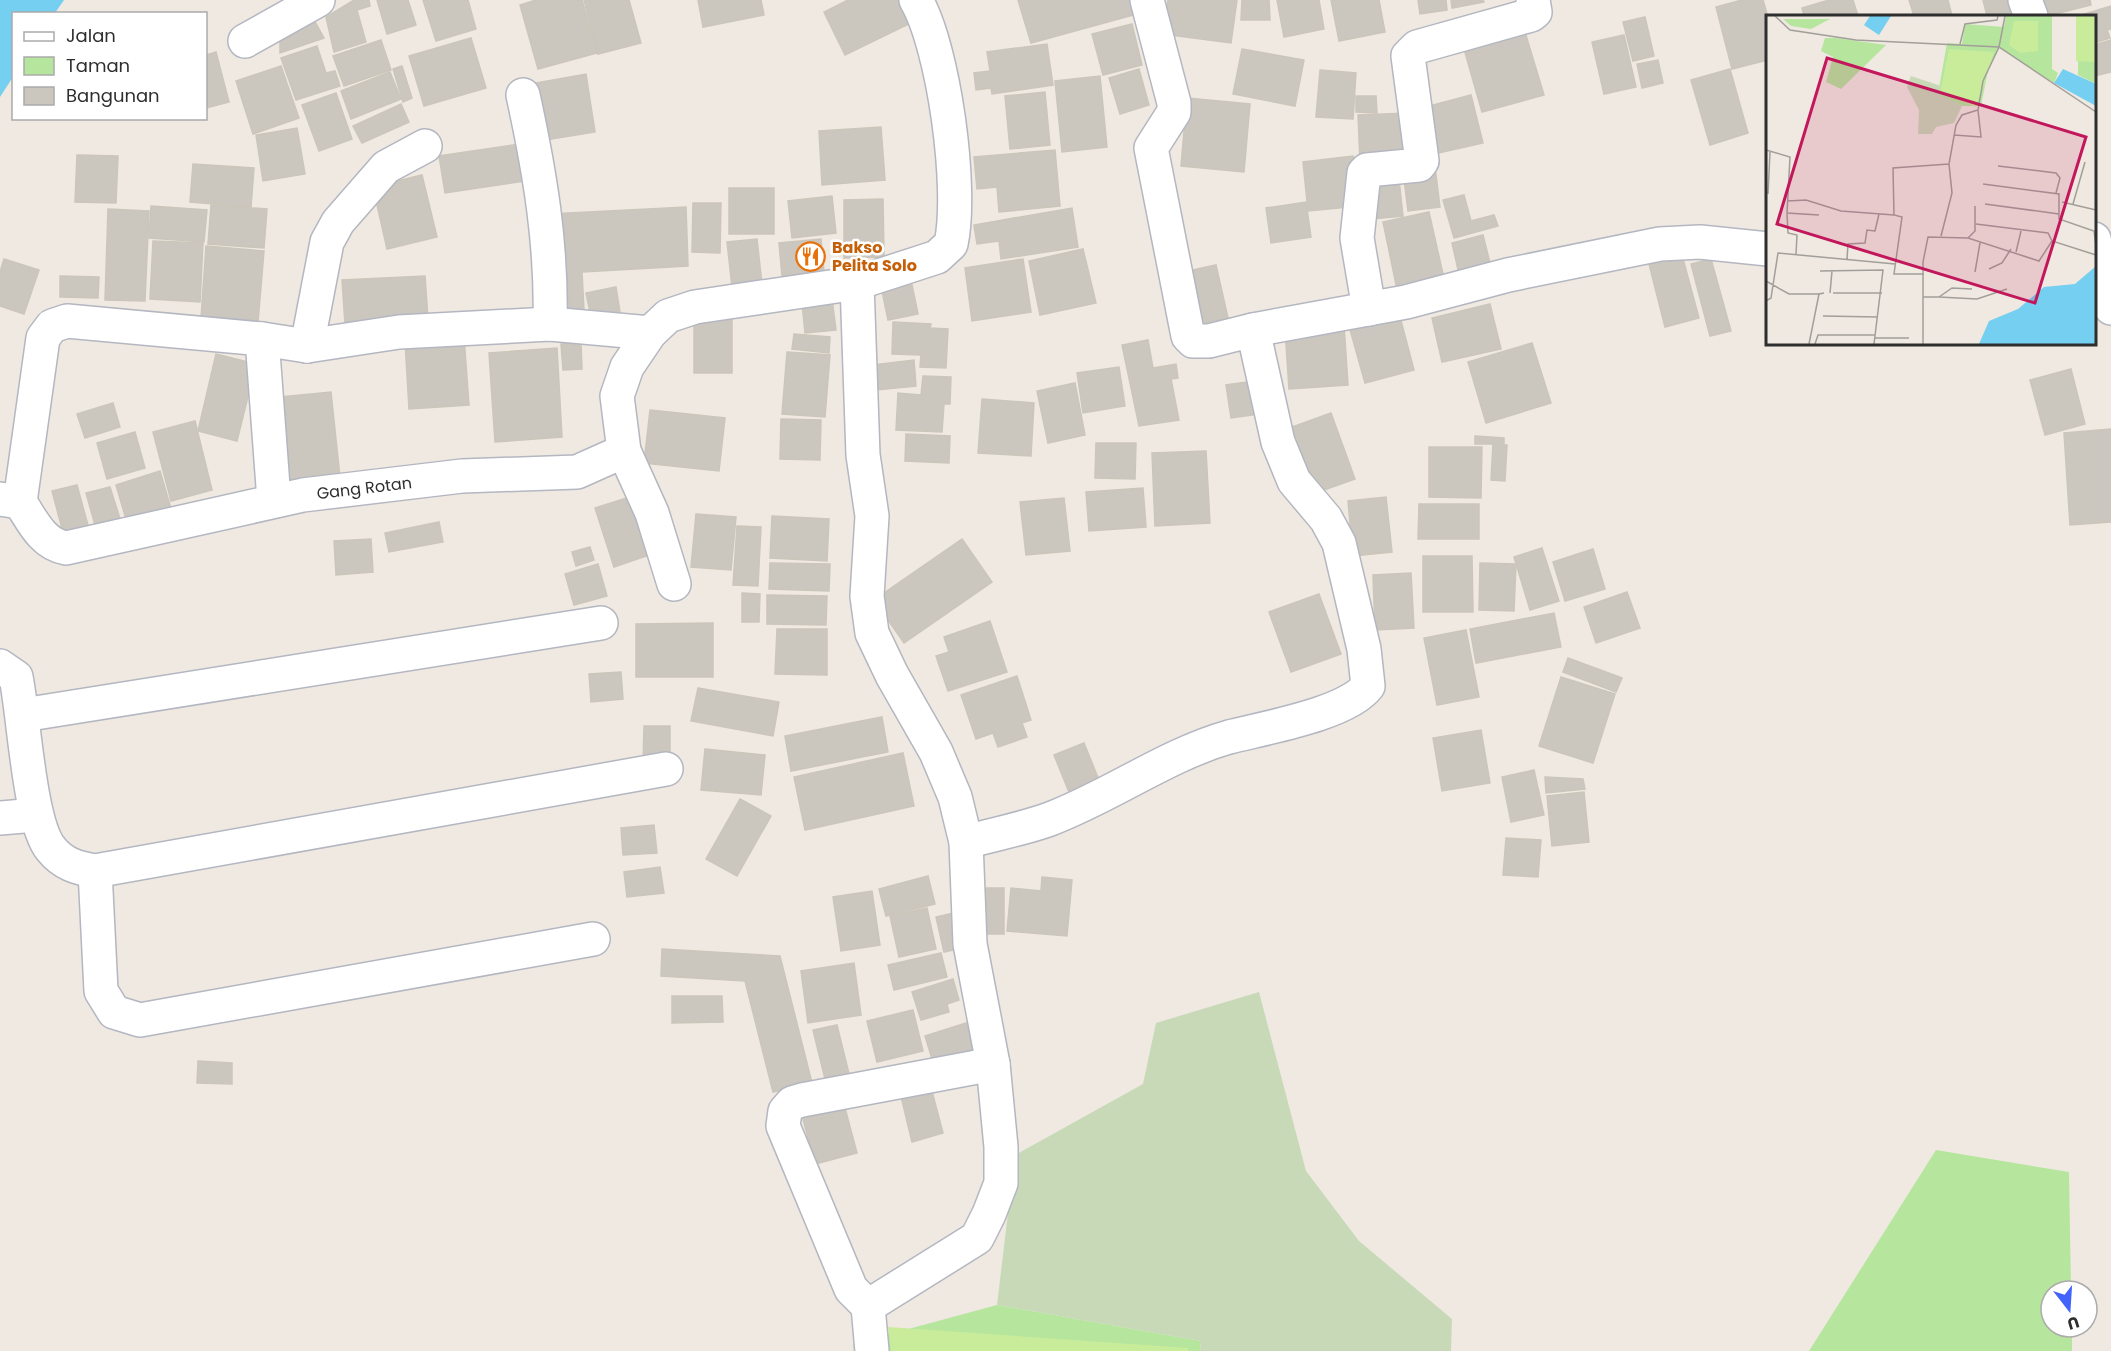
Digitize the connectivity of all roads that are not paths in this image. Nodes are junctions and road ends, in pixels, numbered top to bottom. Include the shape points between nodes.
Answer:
1 (318, 0) edge
2 (916, 0) edge
3 (1148, 0) edge
4 (1533, 0) edge
5 (2025, 0) edge
6 (2031, 15) edge
7 (245, 41) dead end
8 (523, 95) dead end
9 (425, 146) dead end
10 (2096, 247) edge
11 (1766, 249) edge
12 (857, 283) junction
13 (2111, 308) edge
14 (1369, 309) junction
15 (550, 324) junction
16 (1253, 330) junction
17 (650, 333) junction
18 (262, 339) junction
19 (307, 346) junction
20 (624, 450) junction
21 (274, 500) junction
22 (10, 501) edge
23 (674, 584) dead end
24 (602, 624) dead end
25 (0, 666) edge
26 (23, 715) junction
27 (666, 769) dead end
28 (36, 815) junction
29 (0, 818) edge
30 (966, 842) junction
31 (95, 871) junction
32 (593, 939) dead end
33 (993, 1064) junction
34 (868, 1306) junction
35 (872, 1351) edge

1 - 7 street
2 - 12 street via 935,51 947,114 957,194 954,234 951,244 937,256
3 - 16 street via 1174,112 1151,148 1188,336 1193,341 1209,341
4 - 14 street via 1535,12 1531,15 1417,46 1408,56 1422,161 1419,165 1364,173 1357,238
5 - 6 street
8 - 15 street via 548,231
9 - 19 street via 386,167 338,222 327,242
10 - 13 street
11 - 14 street via 1700,242 1660,244
12 - 17 street via 695,307 668,316
12 - 30 street via 863,455 872,516 867,596 873,633 936,752 955,797
14 - 16 street
15 - 17 street
15 - 19 street via 399,332
16 - 30 street via 1278,442 1294,481 1326,519 1338,543 1364,649 1368,686 1350,702 1292,722 1226,738 1050,819
17 - 20 street via 627,367 617,396
18 - 19 street
18 - 21 street
18 - 22 street via 67,321 52,326 43,338
20 - 21 street, Gang Rotan via 577,472 462,476
20 - 23 street via 652,513
21 - 22 street, Gang Rotan via 66,548 54,546 44,538
24 - 26 street
25 - 26 street via 16,677
26 - 28 street
27 - 31 street
28 - 29 street
28 - 31 street via 50,848 70,866
30 - 33 street via 970,944
31 - 32 street via 101,991 114,1012 140,1020
33 - 34 street via 1001,1183 989,1214 976,1238
33 - 34 street via 802,1100 784,1111 783,1126 851,1289
34 - 35 street

